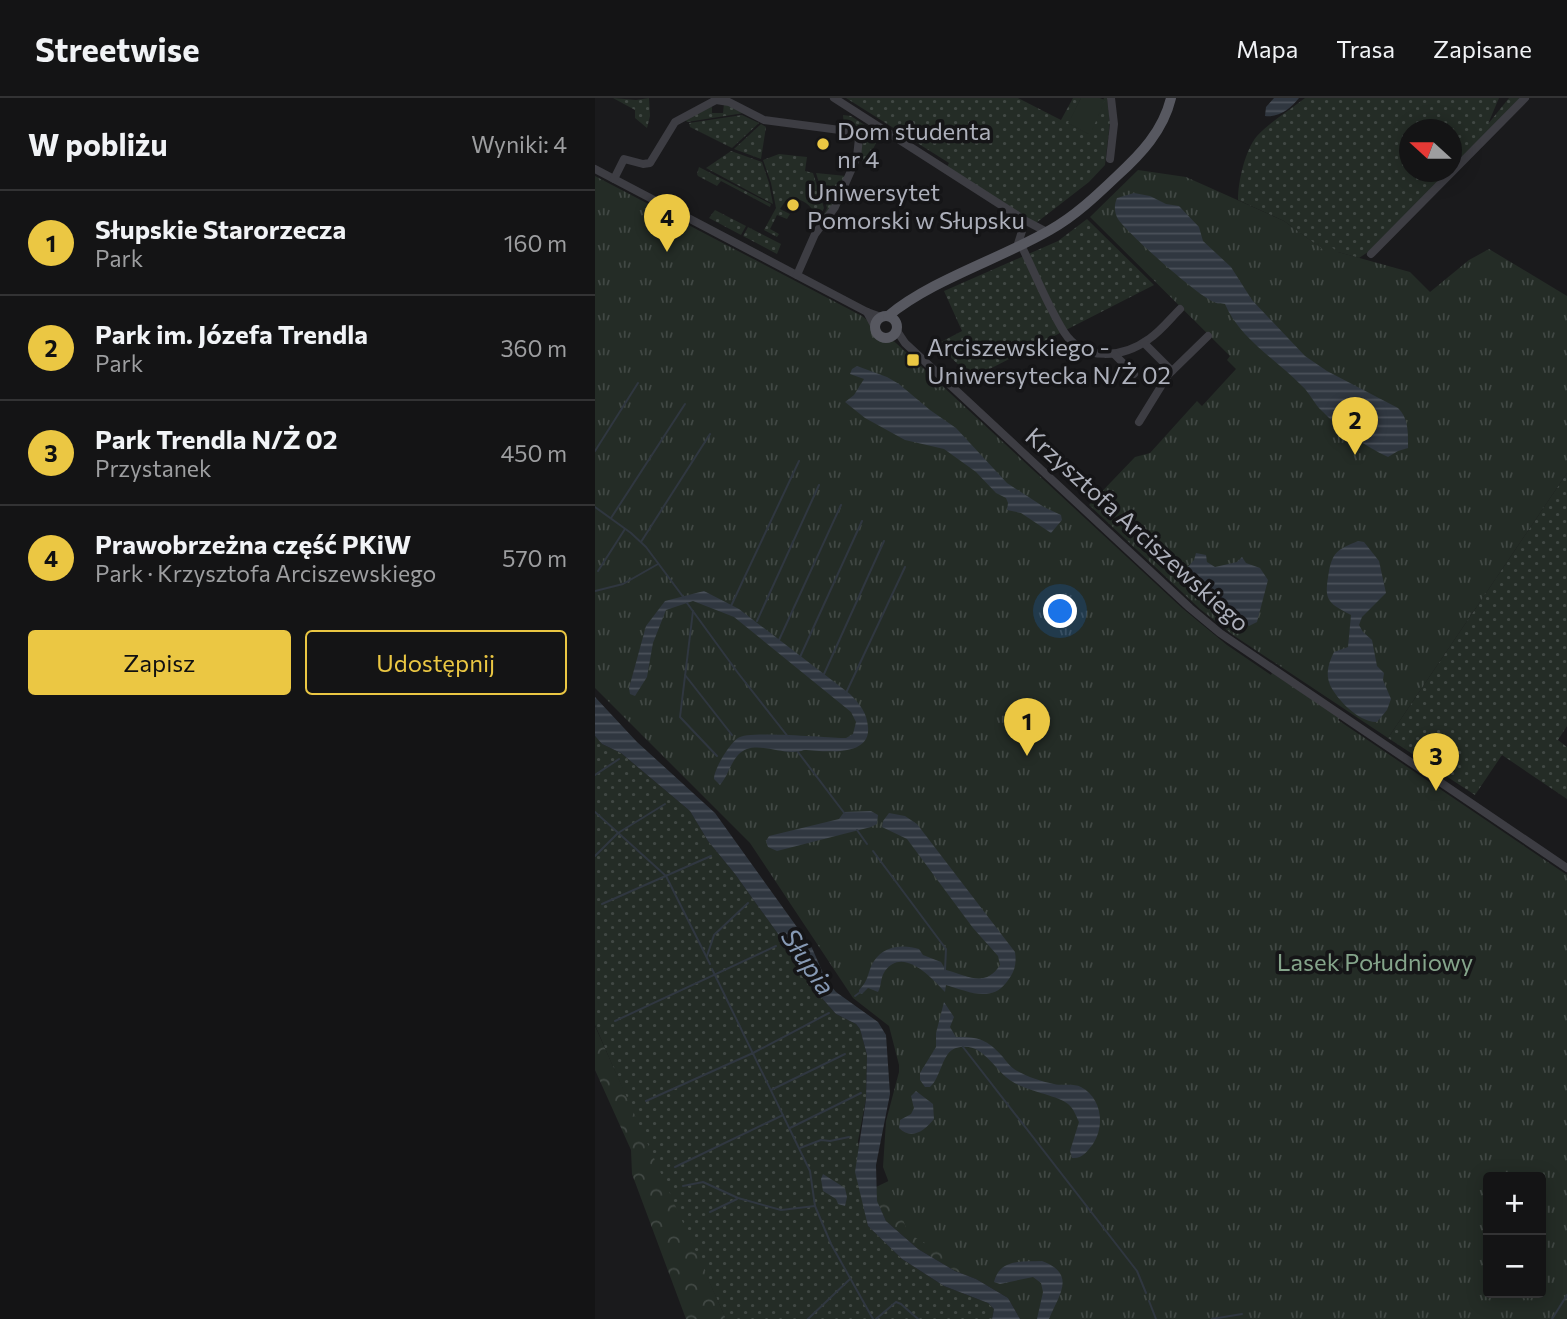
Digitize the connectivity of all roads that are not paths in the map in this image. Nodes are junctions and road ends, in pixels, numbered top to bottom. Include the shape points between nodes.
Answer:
1 (834, 98) edge
2 (1111, 98) edge
3 (1171, 98) edge
4 (1525, 98) edge
5 (733, 101) edge
6 (1110, 159) dead end
7 (595, 169) edge
8 (614, 179) junction
9 (1016, 215) junction
10 (1048, 232) junction
11 (1019, 246) junction
12 (1371, 254) dead end
13 (797, 275) junction
14 (1180, 309) dead end
15 (888, 325) junction
16 (1208, 336) dead end
17 (1144, 342) junction
18 (1114, 354) junction
19 (1173, 371) junction
20 (1134, 374) dead end
21 (1139, 422) dead end
22 (1567, 868) edge

1 - 9 street
2 - 6 street
3 - 10 main road via 1161,126 1140,155 1081,210
4 - 12 street
5 - 8 street via 716,100 681,118 672,124 650,163 624,159
5 - 13 street via 764,120 859,135 857,157 833,212 815,234
7 - 8 street, Krzysztofa Arciszewskiego
8 - 13 street, Krzysztofa Arciszewskiego
9 - 10 street
9 - 11 street via 1022,231
10 - 11 main road
11 - 15 main road via 914,298
11 - 18 street via 1064,333 1085,351
13 - 15 street, Krzysztofa Arciszewskiego
14 - 17 street
15 - 22 street, Krzysztofa Arciszewskiego via 1202,619
16 - 19 street
17 - 18 street
17 - 19 street
18 - 20 street
19 - 21 street

